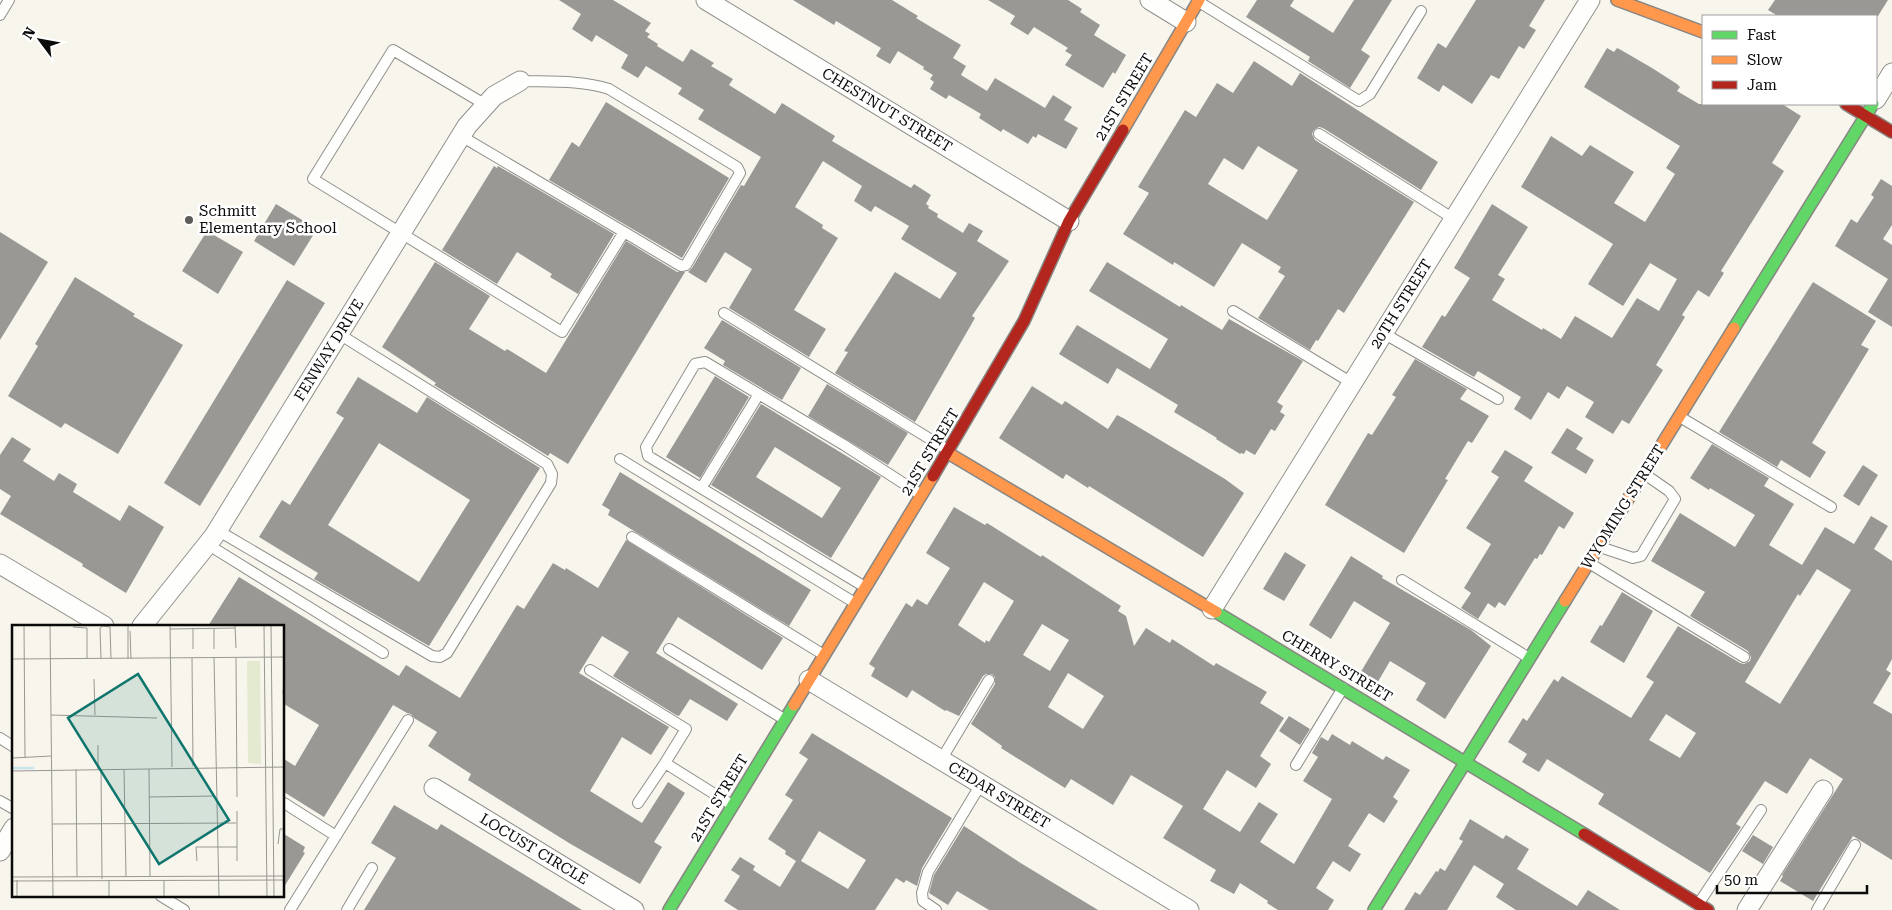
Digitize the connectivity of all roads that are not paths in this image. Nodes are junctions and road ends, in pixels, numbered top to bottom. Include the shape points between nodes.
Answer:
1 (10, 0) edge
2 (706, 0) edge
3 (1150, 0) edge
4 (1590, 0) edge
5 (1617, 0) edge
6 (1199, 1) edge
7 (1421, 11) dead end
8 (0, 15) edge
9 (1186, 22) junction
10 (1702, 32) edge
11 (1892, 73) edge
12 (520, 81) joint
13 (1877, 97) edge
14 (486, 105) junction
15 (1848, 105) edge
16 (1872, 105) edge
17 (1865, 116) junction
18 (1892, 132) edge
19 (1319, 134) dead end
20 (461, 136) junction
21 (1454, 220) junction
22 (1069, 221) junction
23 (624, 232) junction
24 (401, 233) junction
25 (1233, 312) dead end
26 (724, 313) dead end
27 (1383, 333) junction
28 (338, 334) junction
29 (1352, 383) junction
30 (759, 394) junction
31 (1498, 399) dead end
32 (1679, 417) junction
33 (949, 451) junction
34 (620, 460) dead end
35 (1644, 474) junction
36 (702, 487) junction
37 (922, 495) junction
38 (1831, 507) dead end
39 (212, 537) junction
40 (632, 537) dead end
41 (1599, 547) junction
42 (1589, 563) junction
43 (0, 564) edge
44 (1402, 580) dead end
45 (866, 587) junction
46 (856, 604) junction
47 (1212, 609) junction
48 (102, 625) edge
49 (143, 625) edge
50 (669, 649) dead end
51 (384, 653) dead end
52 (824, 655) junction
53 (1744, 656) dead end
54 (1530, 658) junction
55 (590, 670) dead end
56 (809, 680) junction
57 (988, 680) dead end
58 (1343, 688) junction
59 (408, 720) dead end
60 (785, 720) junction
61 (0, 738) edge
62 (12, 746) edge
63 (941, 760) junction
64 (1466, 762) junction
65 (665, 763) junction
66 (1296, 765) dead end
67 (981, 784) junction
68 (434, 788) dead end
69 (1823, 790) dead end
70 (0, 801) edge
71 (638, 803) dead end
72 (285, 804) edge
73 (733, 805) junction
74 (12, 808) edge
75 (1761, 810) dead end
76 (12, 831) edge
77 (336, 836) junction
78 (1855, 845) dead end
79 (0, 851) edge
80 (372, 868) dead end
81 (164, 898) edge
82 (1704, 907) edge
83 (676, 908) edge
84 (1181, 908) edge
85 (184, 910) edge
86 (290, 910) edge
87 (347, 910) edge
88 (634, 910) edge
89 (936, 910) edge
90 (1374, 910) edge
91 (1748, 910) edge
92 (1817, 910) edge

1 - 8 lane
2 - 22 street, CHESTNUT STREET
3 - 9 street
4 - 21 street, 20TH STREET
5 - 10 street
6 - 7 lane via 1359,101 1370,94
6 - 9 street, 21ST STREET
9 - 22 street, 21ST STREET
11 - 13 street
12 - 14 street, FENWAY DRIVE via 494,96
12 - 23 lane via 574,81 609,90 737,167 740,173 686,265 681,266
14 - 20 street, FENWAY DRIVE
14 - 24 lane via 393,50 313,179
15 - 17 street
16 - 17 street, WYOMING STREET
17 - 18 street
17 - 32 street, WYOMING STREET
19 - 21 lane
20 - 23 lane
20 - 24 street, FENWAY DRIVE
21 - 27 street, 20TH STREET
22 - 33 street, 21ST STREET via 1024,321
23 - 24 lane via 562,332
24 - 28 street, FENWAY DRIVE
25 - 29 lane
26 - 33 lane
27 - 29 street, 20TH STREET
27 - 31 lane
28 - 39 street, FENWAY DRIVE
28 - 39 lane via 547,464 552,474 551,483 447,654 432,656
29 - 47 street, 20TH STREET
30 - 36 lane
30 - 36 lane via 705,362 695,364 646,446 648,456
30 - 37 lane
32 - 35 street, WYOMING STREET
32 - 38 lane
33 - 37 street, 21ST STREET
33 - 47 street, CHERRY STREET
34 - 46 lane
35 - 41 street, WYOMING STREET
35 - 41 lane via 1670,491 1675,499 1641,556 1633,558
36 - 45 lane
37 - 45 street, 21ST STREET
39 - 49 street, FENWAY DRIVE
39 - 51 lane
40 - 52 lane
41 - 42 street, WYOMING STREET
42 - 53 lane
42 - 54 street, WYOMING STREET
43 - 48 street
44 - 54 lane
45 - 46 street, 21ST STREET
46 - 52 street, 21ST STREET
47 - 58 street, CHERRY STREET
50 - 60 lane
52 - 56 street, 21ST STREET
54 - 64 street, WYOMING STREET
55 - 65 lane via 686,729
56 - 60 street, 21ST STREET
56 - 63 street, CEDAR STREET
57 - 63 lane
58 - 64 street, CHERRY STREET
58 - 66 lane
59 - 77 lane
60 - 73 street, 21ST STREET
61 - 62 lane
63 - 67 street, CEDAR STREET
64 - 82 street, CHERRY STREET
64 - 90 street, WYOMING STREET
65 - 71 lane
65 - 73 lane
67 - 84 street, CEDAR STREET
67 - 89 lane via 928,872 923,901
68 - 88 street, LOCUST CIRCLE
69 - 91 street
70 - 74 lane
72 - 77 lane
73 - 83 street, 21ST STREET
75 - 82 lane
76 - 79 street
77 - 86 lane
78 - 92 lane
80 - 87 lane
81 - 85 lane

